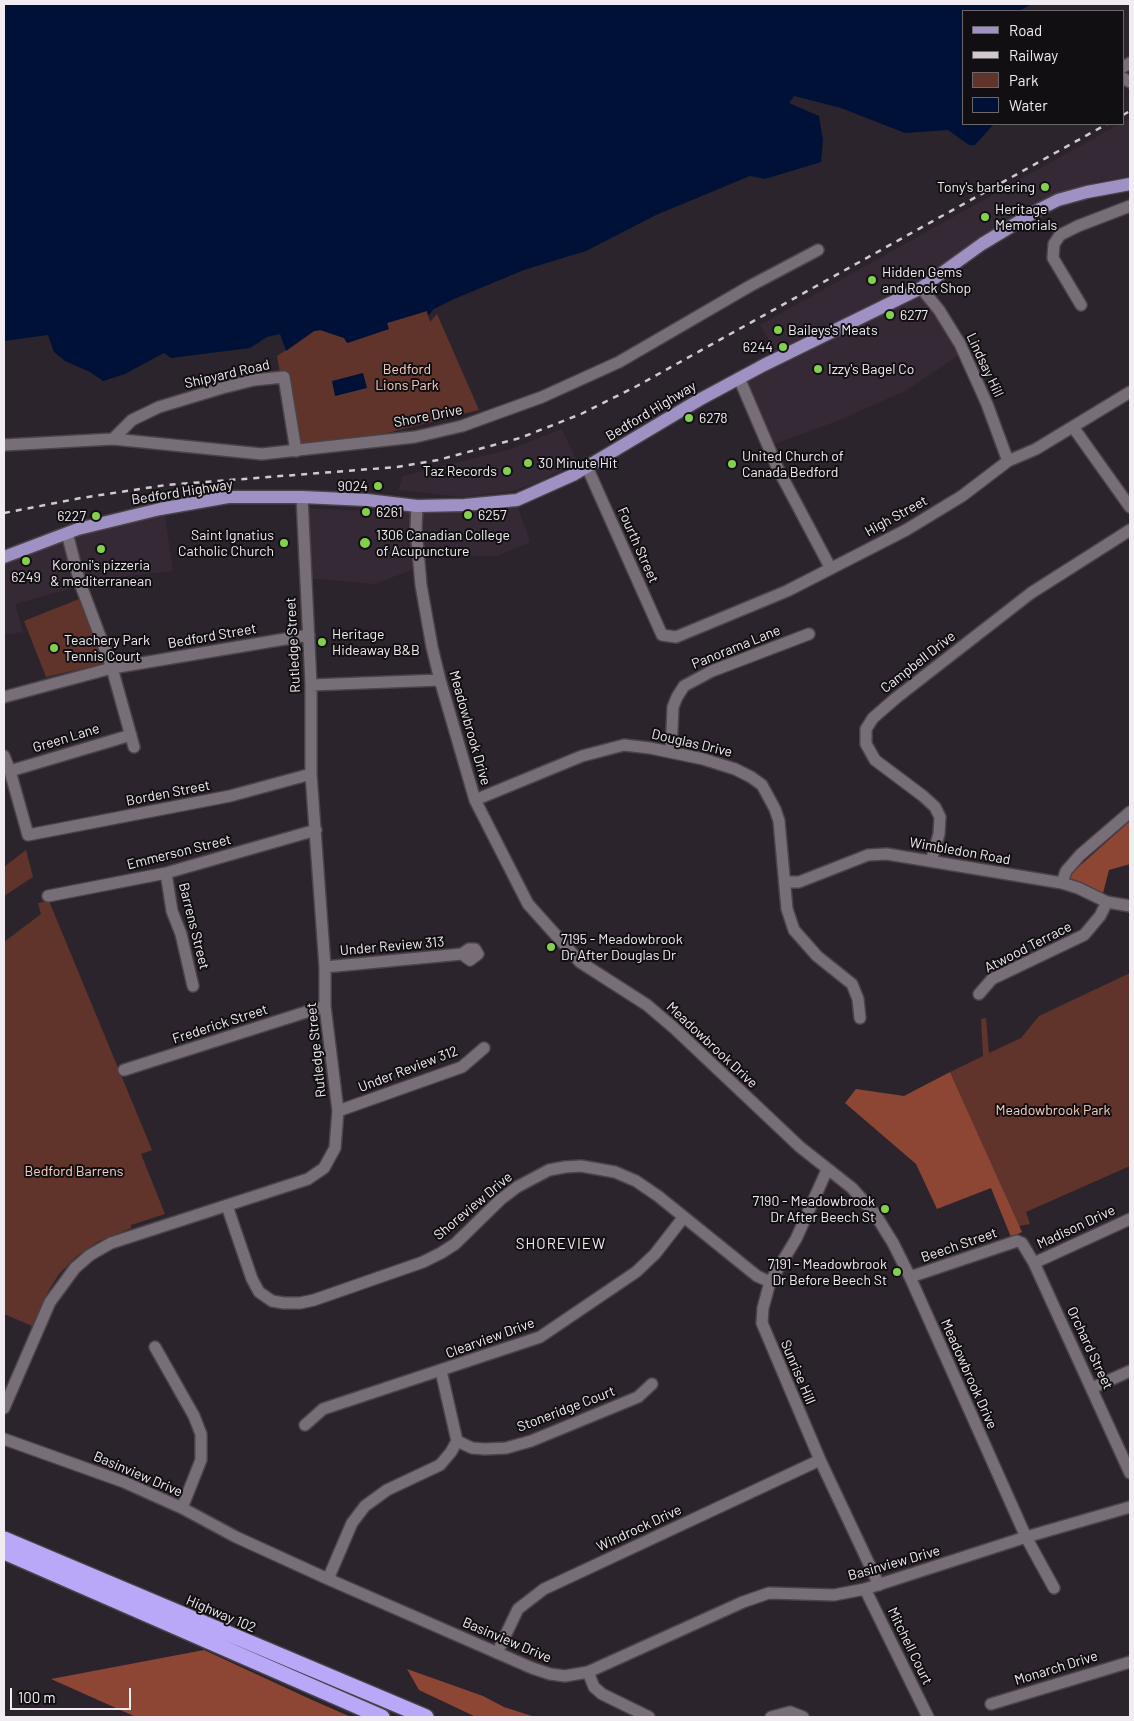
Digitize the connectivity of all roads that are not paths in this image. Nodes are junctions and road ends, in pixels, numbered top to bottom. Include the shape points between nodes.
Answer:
1 (1130, 184) edge
2 (1130, 206) edge
3 (818, 250) dead end
4 (921, 288) junction
5 (1081, 305) dead end
6 (739, 378) junction
7 (1130, 392) edge
8 (1073, 427) junction
9 (113, 439) junction
10 (4, 445) edge
11 (296, 451) junction
12 (1008, 462) junction
13 (587, 467) junction
14 (302, 497) junction
15 (417, 506) junction
16 (1130, 507) edge
17 (1130, 530) edge
18 (67, 533) junction
19 (4, 557) edge
20 (830, 567) junction
21 (809, 634) dead end
22 (309, 635) junction
23 (662, 635) joint
24 (112, 668) junction
25 (440, 680) junction
26 (311, 685) junction
27 (4, 697) edge
28 (131, 735) junction
29 (134, 747) dead end
30 (671, 752) junction
31 (4, 756) edge
32 (10, 771) junction
33 (311, 774) junction
34 (475, 800) junction
35 (1130, 812) edge
36 (316, 830) junction
37 (932, 861) junction
38 (166, 873) junction
39 (785, 882) junction
40 (1062, 883) junction
41 (48, 896) dead end
42 (1107, 902) junction
43 (1130, 906) edge
44 (462, 954) dead end
45 (325, 967) junction
46 (193, 986) dead end
47 (979, 994) dead end
48 (325, 1006) junction
49 (860, 1018) dead end
50 (484, 1048) dead end
51 (124, 1070) dead end
52 (338, 1111) junction
53 (827, 1170) junction
54 (228, 1206) junction
55 (683, 1218) junction
56 (1130, 1219) edge
57 (1017, 1240) joint
58 (1034, 1263) junction
59 (910, 1277) junction
60 (770, 1282) junction
61 (155, 1347) dead end
62 (441, 1371) junction
63 (1130, 1371) edge
64 (652, 1384) dead end
65 (1092, 1388) junction
66 (4, 1408) edge
67 (305, 1425) dead end
68 (4, 1439) edge
69 (457, 1441) junction
70 (820, 1460) junction
71 (1130, 1473) edge
72 (1130, 1507) edge
73 (182, 1508) junction
74 (1026, 1537) junction
75 (4, 1539) edge
76 (4, 1552) edge
77 (328, 1579) junction
78 (879, 1585) junction
79 (1054, 1588) dead end
80 (865, 1589) junction
81 (498, 1653) junction
82 (1130, 1662) edge
83 (588, 1672) junction
84 (991, 1704) dead end
85 (382, 1717) edge
86 (426, 1717) edge
87 (649, 1717) edge
88 (771, 1717) edge
89 (803, 1717) edge
90 (928, 1717) edge

1 - 4 main road, Bedford Highway via 1058,200 1019,220
2 - 5 street via 1078,226 1060,235 1054,244 1053,258
3 - 11 street, Shore Drive via 618,362 542,397 462,426 415,437
4 - 6 main road, Bedford Highway
4 - 12 street, Lindsay Hill via 960,344
6 - 13 main road, Bedford Highway
6 - 20 street via 766,445
7 - 8 street, High Street
8 - 12 street, High Street
8 - 16 street
9 - 10 street, Shore Drive
9 - 11 street, Shore Drive via 262,454
9 - 11 street, Shipyard Road via 132,420 159,407 254,380 284,377
12 - 20 street, High Street via 962,496 906,530
13 - 15 main road, Bedford Highway via 516,500
13 - 23 street, Fourth Street
14 - 15 main road, Bedford Highway
14 - 18 main road, Bedford Highway via 228,497 137,513
14 - 22 street, Rutledge Street
15 - 25 street, Meadowbrook Drive via 422,585
17 - 37 street, Campbell Drive via 1031,593 896,698 873,718 866,729 866,744 874,760 923,796 940,817
18 - 19 main road, Bedford Highway
18 - 24 street via 80,583
20 - 23 street, High Street via 740,612 676,637
21 - 30 street, Panorama Lane via 712,671 684,686 673,708
22 - 24 street, Bedford Street
22 - 26 street, Rutledge Street
24 - 27 street, Bedford Street
24 - 28 street
25 - 26 street
25 - 34 street, Meadowbrook Drive
26 - 33 street, Rutledge Street
28 - 29 street
28 - 32 street, Green Lane
30 - 34 street, Douglas Drive via 624,745 605,748
30 - 39 street, Douglas Drive via 735,769 762,785 770,796 779,821
31 - 32 street
32 - 33 street, Borden Street via 28,835 230,796
33 - 36 street, Rutledge Street
34 - 53 street, Meadowbrook Drive via 528,904 555,936 580,962 674,1028
35 - 40 street via 1080,855 1066,871
36 - 38 street, Emmerson Street
36 - 45 street, Rutledge Street
37 - 39 street, Wimbledon Road via 887,854 868,855 799,882
37 - 40 street, Wimbledon Road
38 - 41 street, Emmerson Street
38 - 46 street, Barrens Street via 172,911
39 - 49 street, Douglas Drive via 787,909 794,930 817,956 852,984
40 - 42 street, Wimbledon Road
42 - 43 street, Wimbledon Road
42 - 47 street, Atwood Terrace via 1084,935 992,979
44 - 45 street, Under Review 313
45 - 48 street, Rutledge Street
48 - 51 street, Frederick Street
48 - 52 street, Rutledge Street
50 - 52 street, Under Review 312 via 462,1067
52 - 54 street, Rutledge Street via 335,1148 324,1168 308,1179
53 - 59 street, Meadowbrook Drive via 852,1188 876,1214
53 - 60 street, Sunrise Hill via 796,1240
54 - 55 street, Shoreview Drive via 252,1279 260,1292 272,1301 284,1303 314,1300 423,1262 455,1244 517,1186 534,1176 565,1167 581,1166 615,1172 636,1181
54 - 66 street, Rutledge Street via 111,1243 85,1259 50,1302
55 - 60 street, Shoreview Drive via 757,1276
55 - 62 street, Clearview Drive via 655,1254 636,1272 540,1337
56 - 58 street, Madison Drive
57 - 58 street, Orchard Street via 1026,1247
57 - 59 street, Beech Street
58 - 65 street, Orchard Street
59 - 74 street, Meadowbrook Drive
60 - 70 street, Sunrise Hill via 762,1324
61 - 73 street via 201,1434 201,1460
62 - 67 street, Clearview Drive via 323,1409
62 - 69 street
63 - 65 street
64 - 69 street, Stoneridge Court via 638,1397 531,1441 506,1448 484,1449
65 - 71 street, Orchard Street
68 - 73 street, Basinview Drive via 124,1482
69 - 77 street via 440,1465 387,1490 365,1506 352,1523
70 - 78 street, Sunrise Hill
70 - 81 street, Windrock Drive via 544,1589 518,1609
72 - 74 street, Basinview Drive
73 - 77 street, Basinview Drive
74 - 78 street, Basinview Drive
74 - 79 street, Meadowbrook Drive
75 - 86 highway, Highway 102
76 - 85 highway
77 - 81 street, Basinview Drive
78 - 80 street, Basinview Drive
80 - 83 street, Basinview Drive via 834,1595 769,1594 743,1602
80 - 90 street, Mitchell Court
81 - 83 street, Basinview Drive via 550,1674 566,1676
82 - 84 street, Monarch Drive
83 - 87 street via 594,1687 602,1694
88 - 89 street via 790,1712

